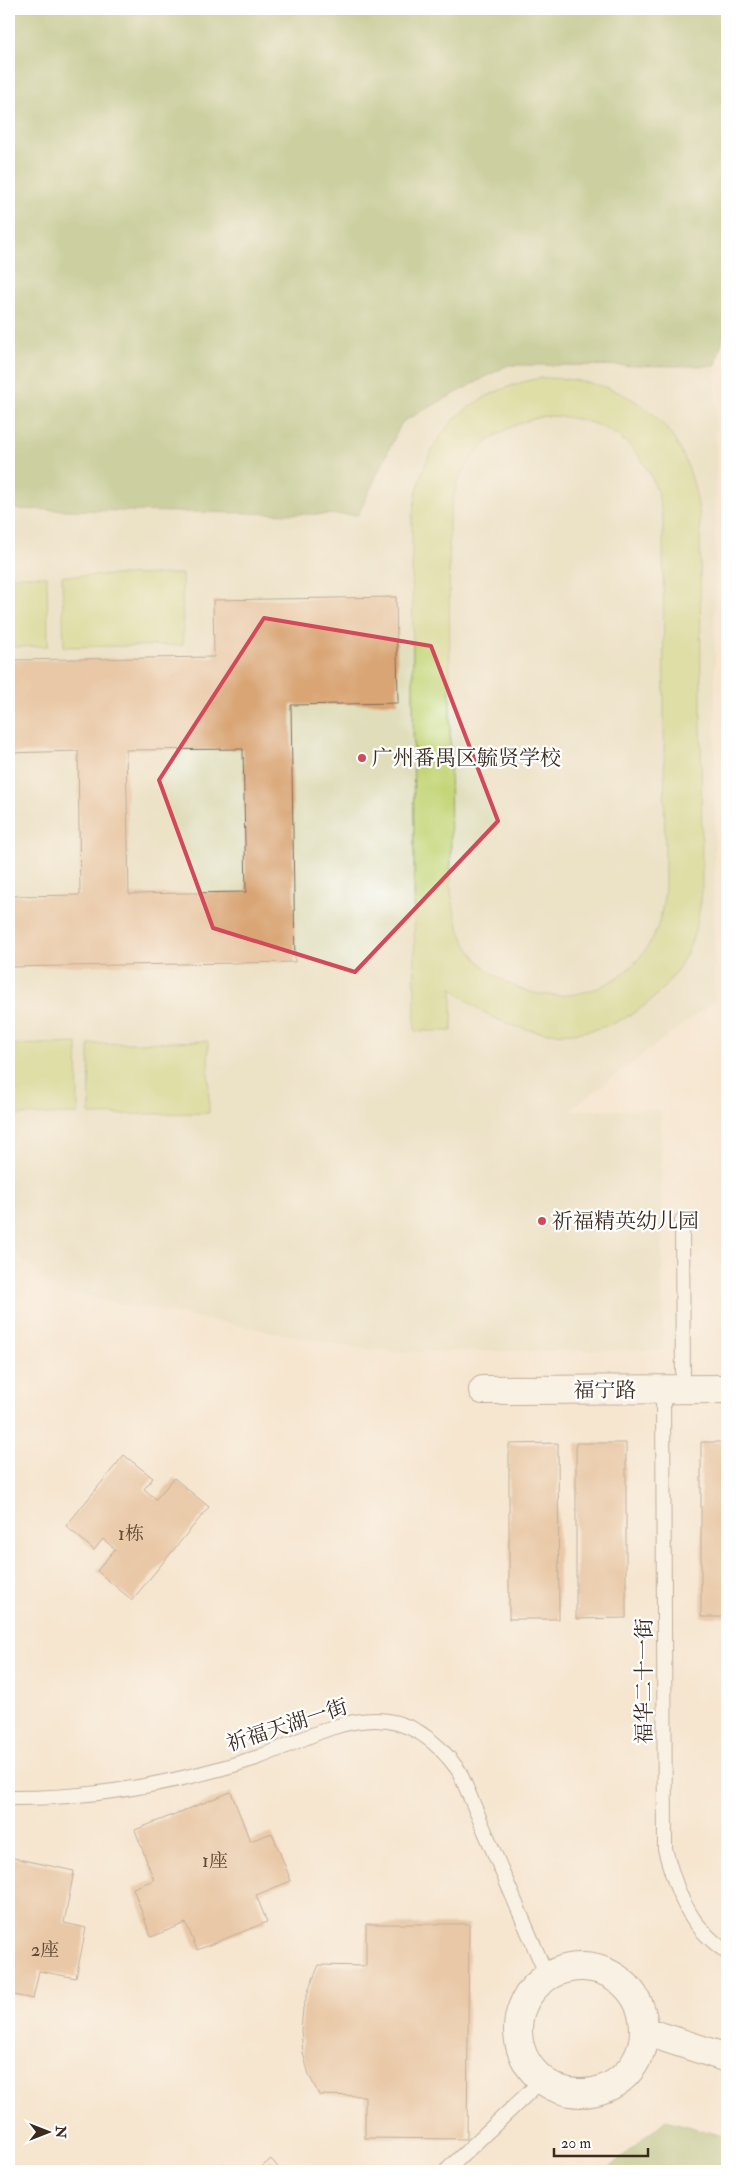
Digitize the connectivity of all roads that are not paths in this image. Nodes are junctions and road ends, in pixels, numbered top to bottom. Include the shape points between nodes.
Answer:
1 (682, 1220) dead end
2 (727, 1389) edge
3 (483, 1390) dead end
4 (673, 1390) junction
5 (9, 1798) edge
6 (727, 1952) edge
7 (547, 1976) junction
8 (644, 2031) junction
9 (727, 2058) edge
10 (542, 2080) junction
11 (446, 2171) edge

1 - 4 lane, 福华二十一街
2 - 4 street, 福宁路
3 - 4 street, 福宁路
4 - 6 lane, 福华二十一街 via 665,1849 675,1888 696,1924
5 - 7 lane, 祈福天湖一街 via 108,1792 183,1778 256,1758 351,1722 376,1720 401,1724 424,1734 444,1751 459,1771
7 - 8 street via 584,1966 620,1980 633,1994 641,2012
7 - 10 street via 532,1990 522,2007 518,2027 528,2065
8 - 9 street
8 - 10 street via 640,2051 631,2068 616,2082 599,2091 579,2094
10 - 11 lane

